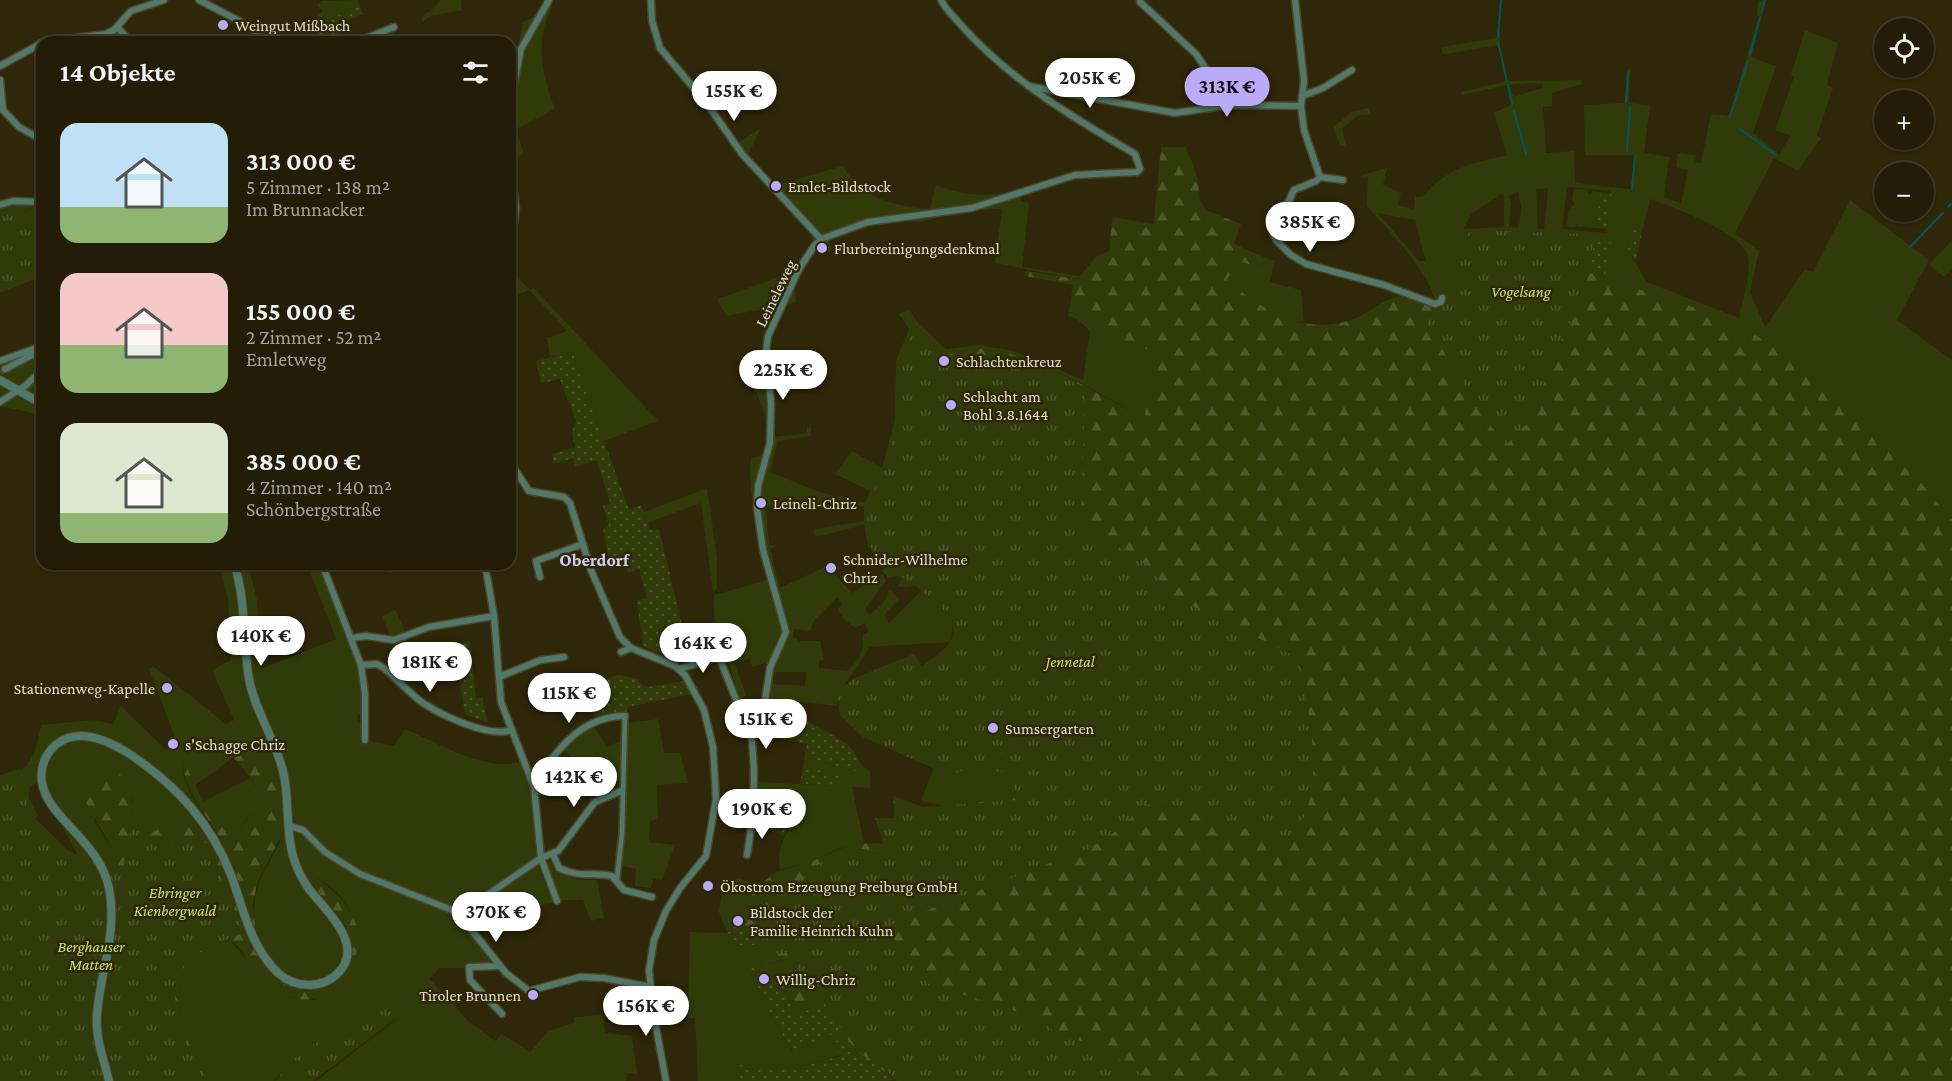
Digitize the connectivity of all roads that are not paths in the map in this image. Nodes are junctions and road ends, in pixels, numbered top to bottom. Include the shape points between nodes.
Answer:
1 (164, 0) edge
2 (199, 0) edge
3 (549, 0) edge
4 (651, 0) edge
5 (941, 0) edge
6 (1295, 0) edge
7 (1140, 2) dead end
8 (117, 27) junction
9 (394, 27) dead end
10 (102, 36) edge
11 (125, 36) edge
12 (261, 36) edge
13 (372, 36) edge
14 (36, 46) edge
15 (0, 66) edge
16 (1352, 70) dead end
17 (516, 74) edge
18 (0, 80) edge
19 (1027, 86) junction
20 (1302, 96) junction
21 (1230, 105) junction
22 (1301, 106) junction
23 (2, 111) edge
24 (36, 137) edge
25 (1320, 177) junction
26 (1343, 180) dead end
27 (36, 202) edge
28 (0, 205) edge
29 (821, 239) junction
30 (1442, 298) dead end
31 (36, 349) edge
32 (36, 351) edge
33 (0, 361) edge
34 (5, 369) dead end
35 (36, 377) edge
36 (0, 380) edge
37 (18, 391) junction
38 (36, 401) edge
39 (0, 402) edge
40 (516, 471) edge
41 (583, 544) junction
42 (235, 570) edge
43 (324, 570) edge
44 (486, 570) edge
45 (540, 577) dead end
46 (494, 616) junction
47 (352, 638) junction
48 (631, 648) junction
49 (621, 652) dead end
50 (564, 657) dead end
51 (361, 665) junction
52 (679, 669) junction
53 (499, 677) junction
54 (625, 716) joint
55 (749, 720) junction
56 (512, 730) junction
57 (365, 740) dead end
58 (530, 778) junction
59 (621, 791) junction
60 (289, 826) junction
61 (553, 854) junction
62 (747, 855) dead end
63 (541, 858) junction
64 (617, 879) junction
65 (652, 897) dead end
66 (557, 901) dead end
67 (458, 912) junction
68 (500, 966) junction
69 (650, 987) junction
70 (502, 1014) dead end
71 (110, 1081) edge
72 (666, 1081) edge

1 - 8 street via 131,11
2 - 12 street
3 - 17 street via 521,49
4 - 29 street via 660,48 708,105 742,154
5 - 19 street via 975,42
6 - 20 street via 1304,81
7 - 21 street via 1197,54
8 - 10 street
8 - 11 street
9 - 13 street
14 - 15 street
16 - 20 street
18 - 23 street
19 - 21 street via 1174,113
19 - 29 street via 1135,154 1140,169 1128,174 1075,176 975,207 868,222
20 - 22 street
21 - 22 street
22 - 25 street via 1304,130
23 - 24 street
25 - 26 street
25 - 30 street via 1290,195 1274,234 1285,249 1306,264 1384,285 1435,304 1442,302
27 - 28 street
29 - 55 street, Leineleweg via 799,269 768,336 770,443 756,508 763,550 786,632 770,668 764,707
31 - 33 street
32 - 34 street
35 - 37 street
36 - 37 street
37 - 38 street
37 - 39 street
40 - 41 street via 529,491 564,498 570,503
41 - 45 street via 536,561
41 - 48 street via 608,615
42 - 60 street via 245,612 249,677 284,774
43 - 47 street
44 - 46 street
46 - 47 street via 429,627 394,640
46 - 53 street
47 - 51 street
48 - 49 street
48 - 52 street
50 - 53 street via 541,660
51 - 56 street via 377,664 384,668 423,703 450,716 490,732
51 - 57 street
52 - 55 street via 719,657 738,706
52 - 69 street via 695,692 708,723 716,774 715,816 706,856 680,888 659,927 649,970
53 - 56 street via 501,702
54 - 58 street via 592,722
54 - 59 street
55 - 62 street via 755,782
56 - 58 street
58 - 63 street via 537,796
59 - 61 street via 595,802 565,844
59 - 64 street
60 - 67 street via 303,830 325,852 360,874
60 - 71 street via 298,869 310,890 338,922 345,944 342,969 330,980 315,985 287,980 260,952 210,832 190,804 162,778 125,751 87,736 68,738 47,754 41,770 45,794 90,846 108,885 112,926 97,1029
61 - 63 street
61 - 64 street via 559,868 573,874 606,874
63 - 66 street
63 - 67 street
64 - 65 street via 624,890
67 - 68 street
68 - 69 street via 529,991 580,977
68 - 70 street via 469,967 468,974
69 - 72 street

